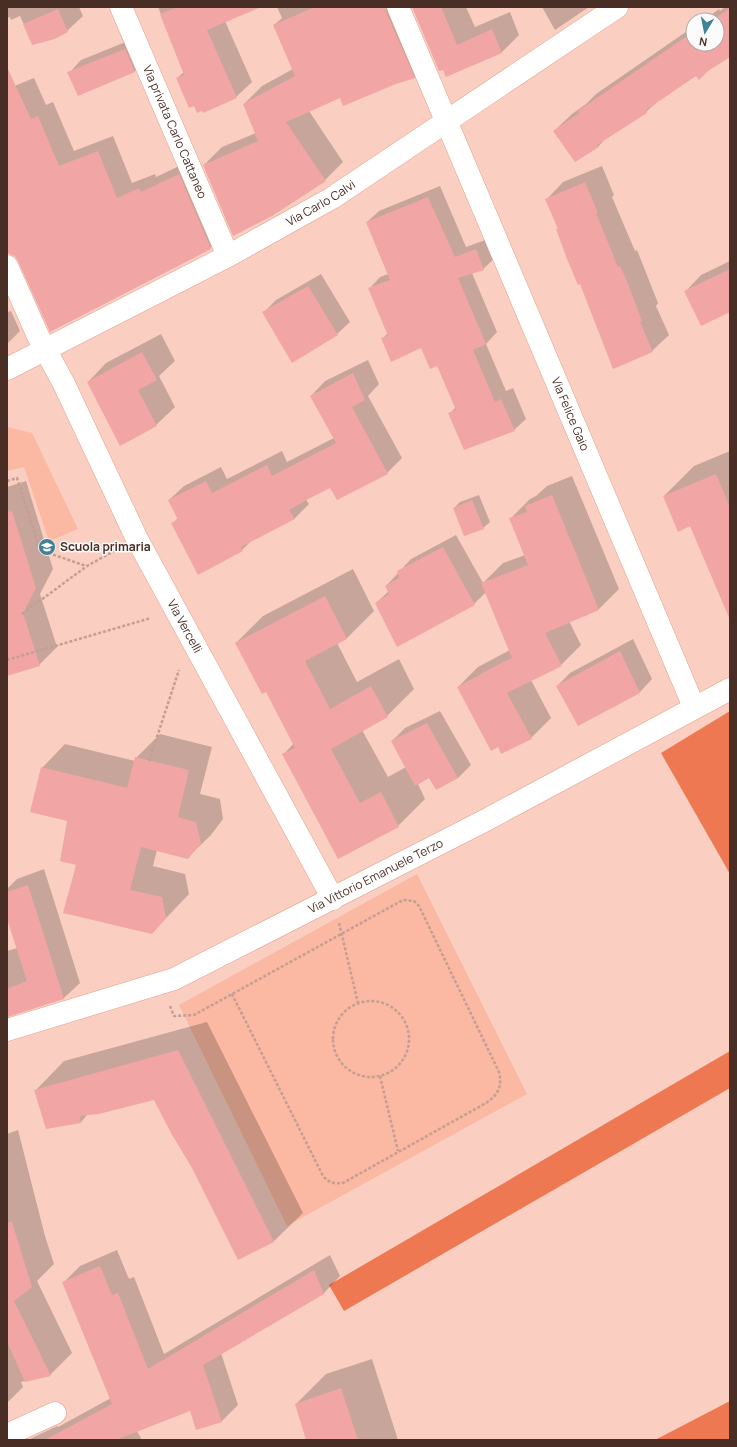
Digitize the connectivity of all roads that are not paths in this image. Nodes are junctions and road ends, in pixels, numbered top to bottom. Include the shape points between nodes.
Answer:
1 (121, 7) edge
2 (398, 7) edge
3 (617, 7) edge
4 (446, 121) junction
5 (228, 256) junction
6 (7, 266) edge
7 (46, 350) junction
8 (7, 369) edge
9 (730, 689) edge
10 (694, 708) junction
11 (333, 899) junction
12 (7, 1030) edge
13 (55, 1413) dead end
14 (7, 1435) edge

1 - 5 street, Via privata Carlo Cattaneo
2 - 4 street, Via Felice Gaio
3 - 4 street, Via Carlo Calvi
4 - 5 street, Via Carlo Calvi via 332,198
4 - 10 street, Via Felice Gaio
5 - 7 street, Via Carlo Calvi
6 - 7 street, Via Vercelli
7 - 8 street, Via Carlo Calvi
7 - 11 street, Via Vercelli via 137,539
9 - 10 street, Via Vittorio Emanuele Terzo
10 - 11 street, Via Vittorio Emanuele Terzo
11 - 12 street, Via Vittorio Emanuele Terzo via 174,979
13 - 14 street

